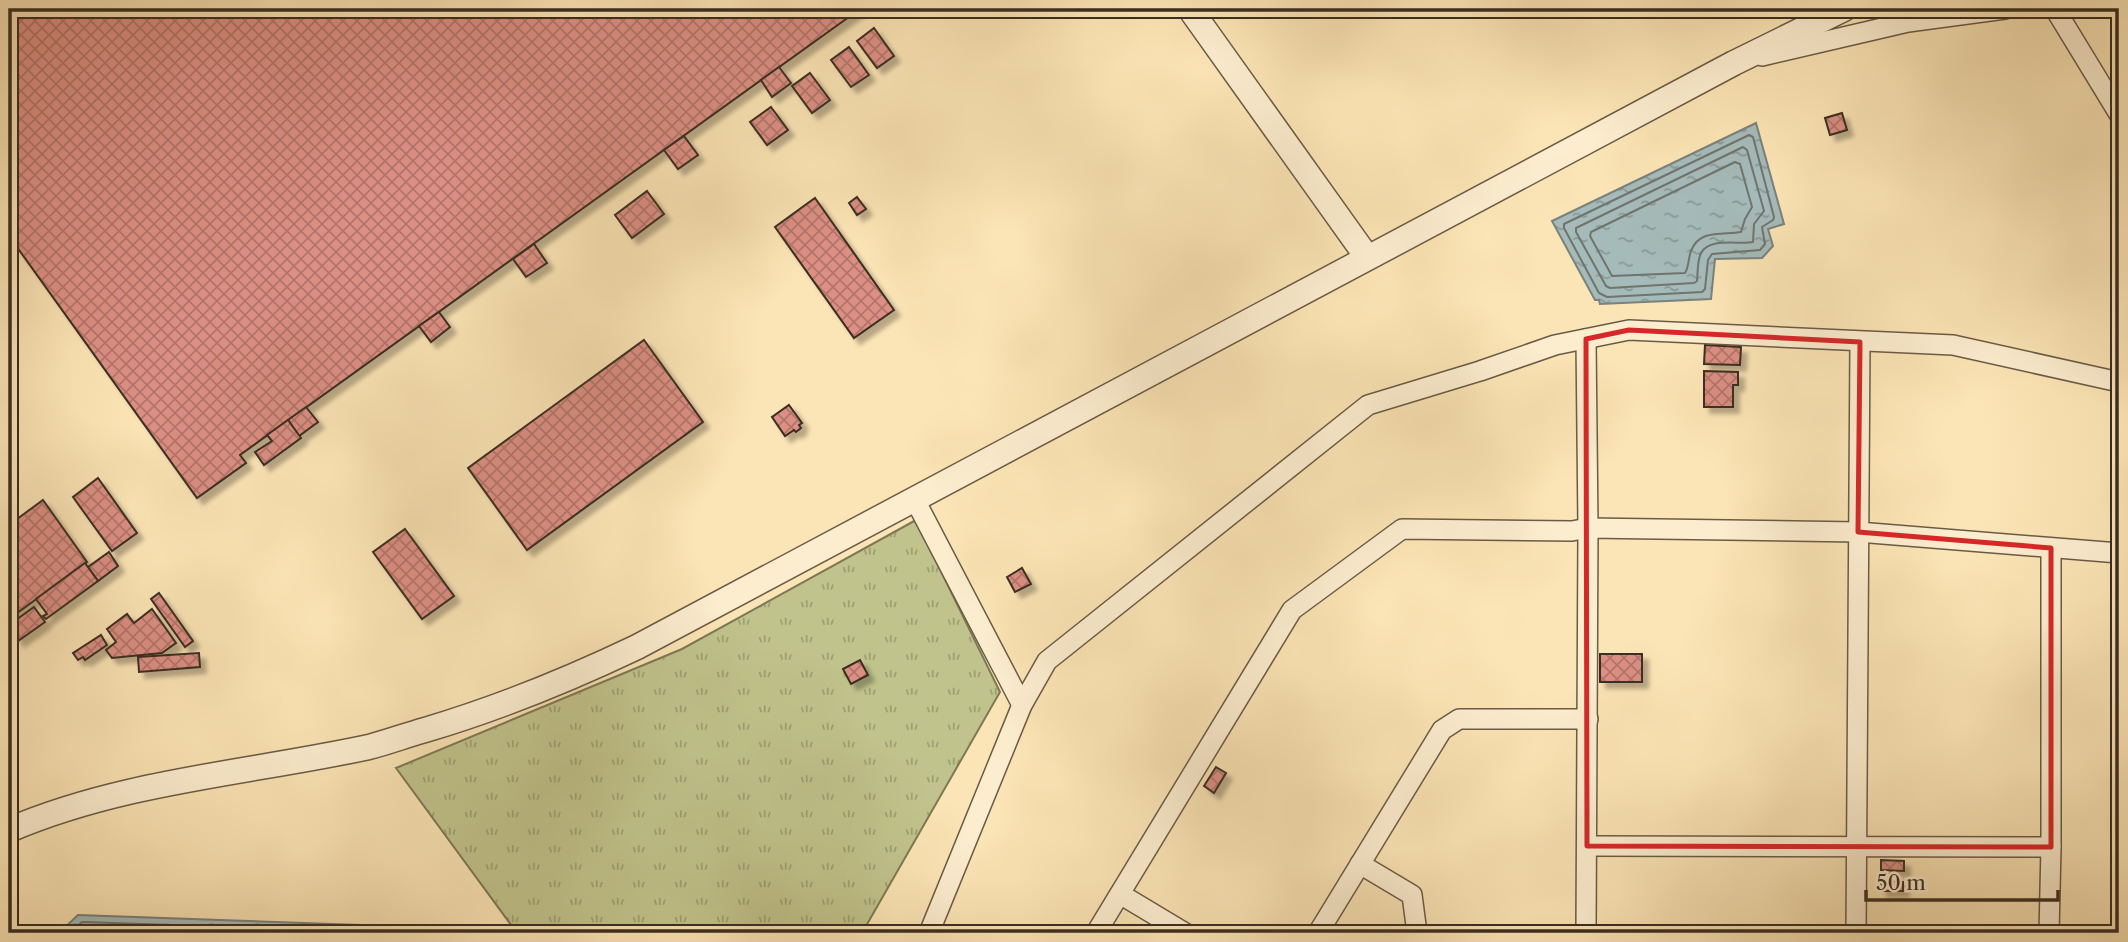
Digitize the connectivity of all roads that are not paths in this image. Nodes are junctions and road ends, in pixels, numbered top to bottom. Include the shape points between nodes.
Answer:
1 (1190, 9) edge
2 (1844, 9) edge
3 (2005, 9) edge
4 (2054, 9) edge
5 (1734, 63) junction
6 (2119, 114) edge
7 (1367, 257) junction
8 (1586, 339) junction
9 (1860, 342) junction
10 (2119, 382) edge
11 (914, 498) junction
12 (1588, 528) junction
13 (1858, 532) junction
14 (2051, 548) junction
15 (2119, 553) edge
16 (1022, 705) junction
17 (1588, 719) junction
18 (9, 830) edge
19 (1587, 846) junction
20 (1857, 846) junction
21 (2051, 847) junction
22 (1360, 864) junction
23 (1120, 894) junction
24 (929, 933) edge
25 (1096, 933) edge
26 (1185, 933) edge
27 (1318, 933) edge
28 (1418, 933) edge
29 (1586, 933) edge
30 (1856, 933) edge
31 (2049, 933) edge

1 - 7 street
2 - 5 street
3 - 5 street via 1909,22
4 - 6 street
5 - 7 street
7 - 11 street
8 - 9 street via 1629,330
8 - 12 street
8 - 16 street via 1368,405 1047,661
9 - 10 street via 1954,345
9 - 13 street
11 - 16 street
11 - 18 street via 637,647 569,680 479,714 373,746 108,796
12 - 13 street
12 - 17 street
12 - 23 street via 1402,529 1292,610
13 - 14 street
13 - 20 street
14 - 15 street
14 - 21 street
16 - 24 street
17 - 19 street
17 - 22 street via 1459,719 1442,730
19 - 20 street
19 - 29 street
20 - 21 street
20 - 30 street
21 - 31 street
22 - 27 street
22 - 28 street via 1412,895
23 - 25 street
23 - 26 street

